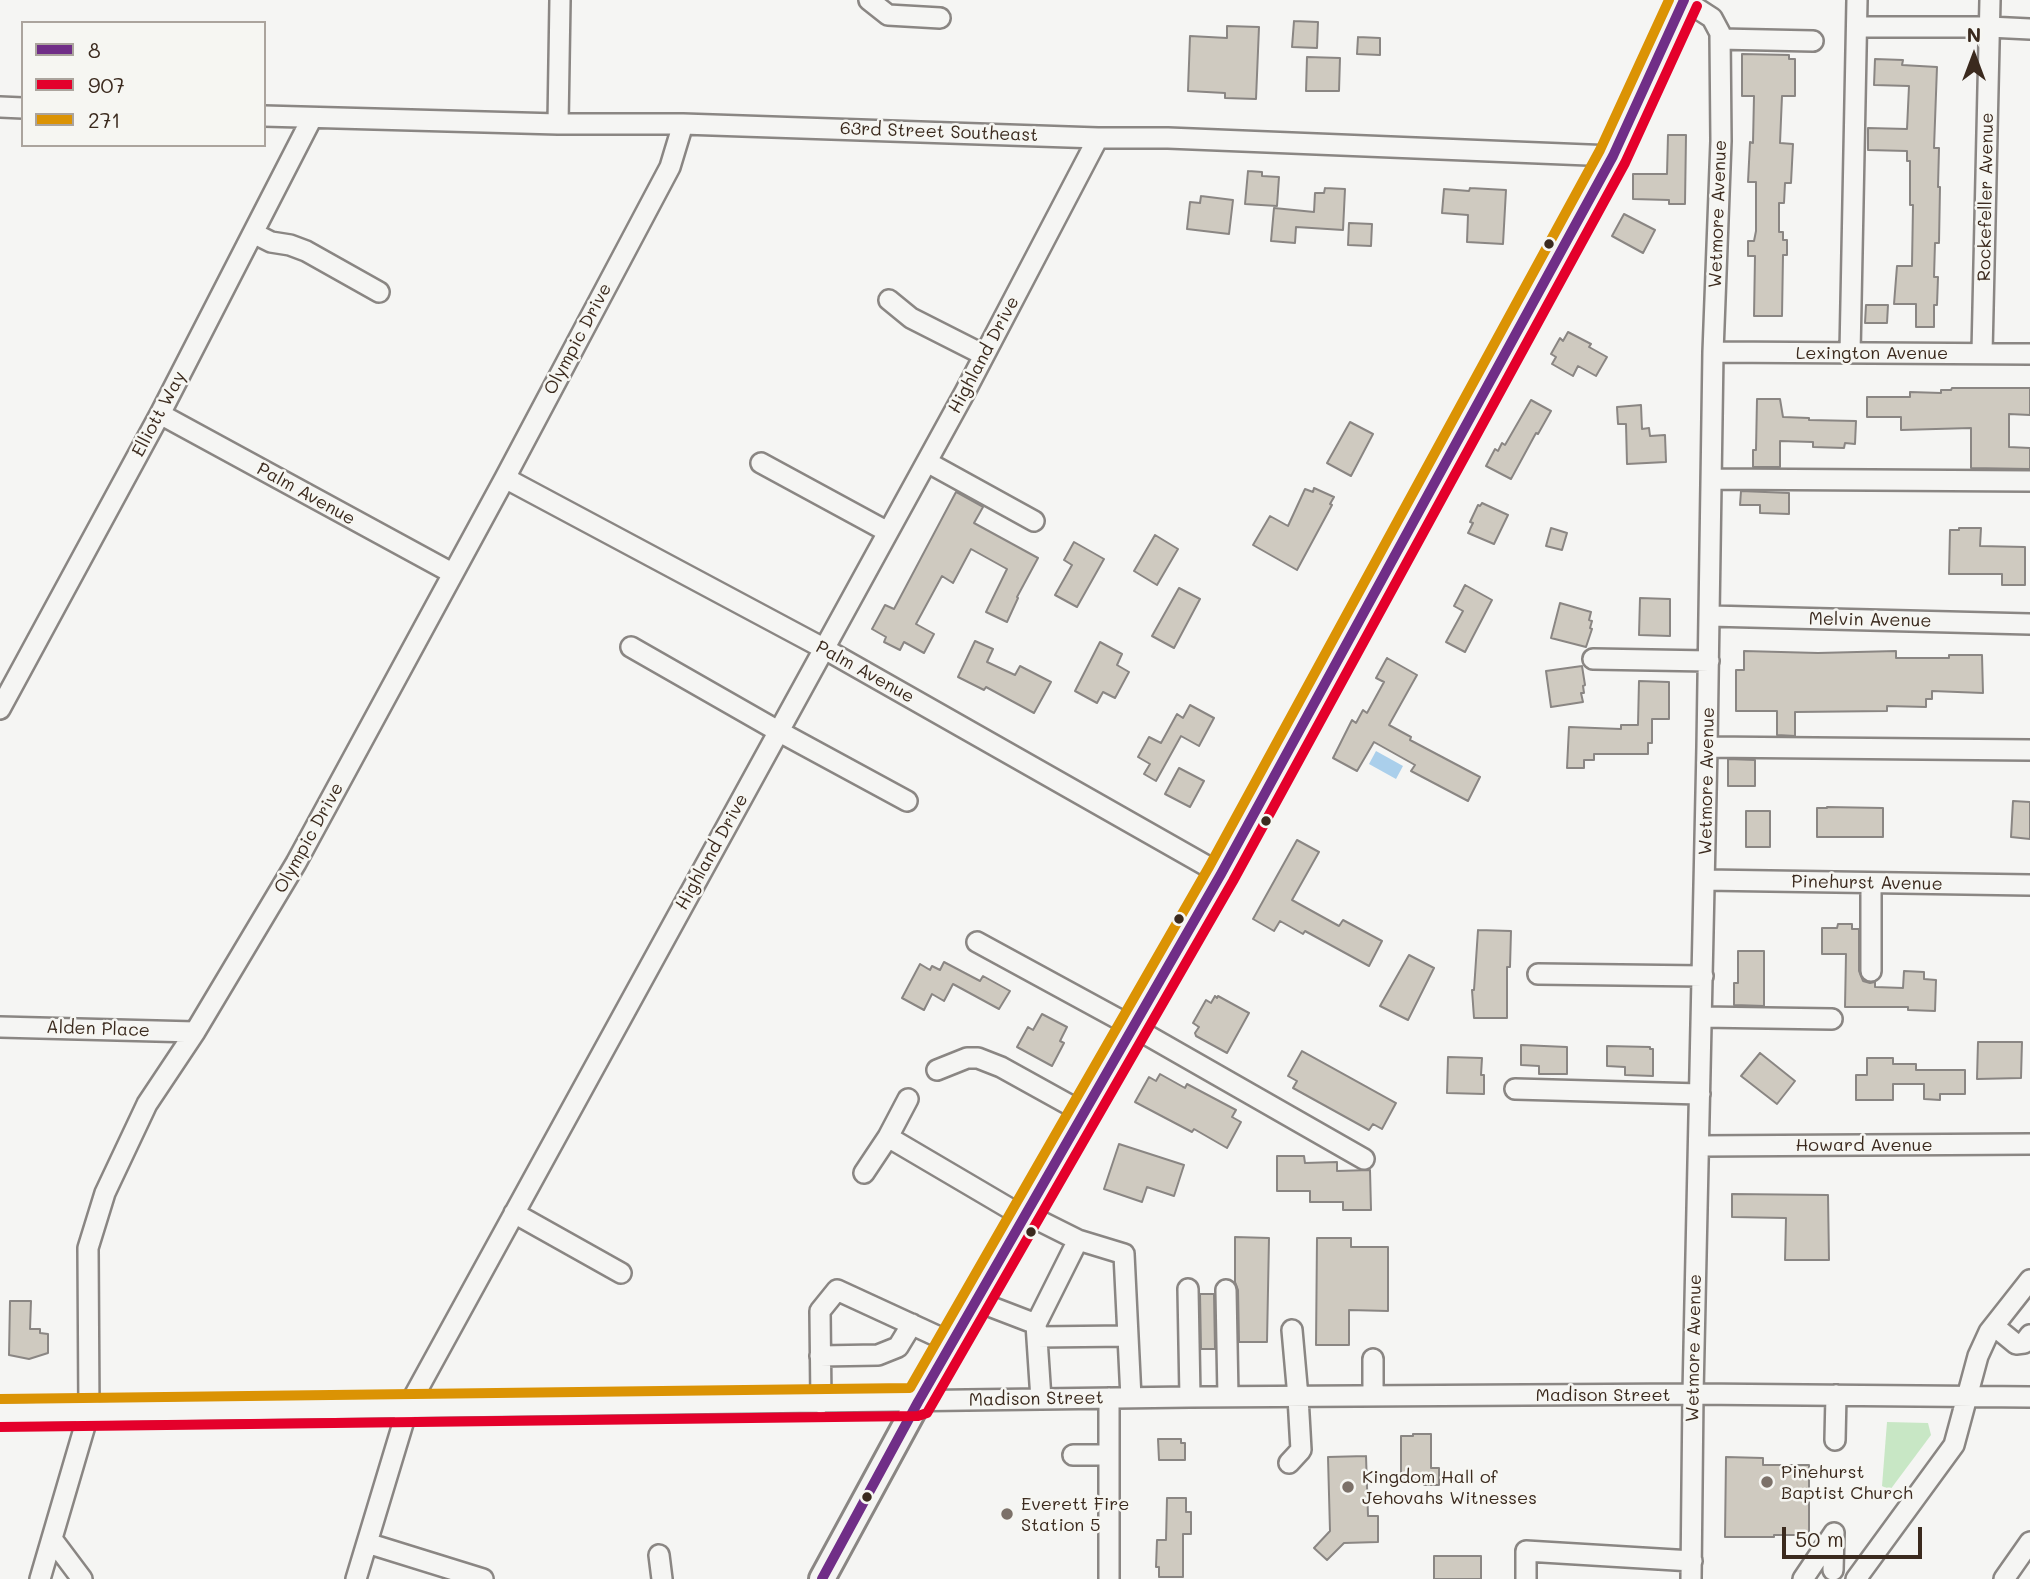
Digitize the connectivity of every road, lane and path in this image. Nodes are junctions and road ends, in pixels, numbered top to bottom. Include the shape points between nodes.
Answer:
1 (560, 0) edge
2 (869, 0) edge
3 (1684, 0) edge
4 (1857, 0) edge
5 (1990, 0) edge
6 (940, 18) dead end
7 (1857, 27) junction
8 (1989, 27) junction
9 (2030, 29) edge
10 (1720, 39) junction
11 (1813, 41) dead end
12 (0, 107) edge
13 (21, 108) edge
14 (266, 116) edge
15 (313, 118) junction
16 (558, 124) junction
17 (683, 124) junction
18 (1098, 138) junction
19 (1613, 156) junction
20 (253, 233) junction
21 (379, 292) dead end
22 (889, 300) dead end
23 (1713, 352) junction
24 (1850, 353) junction
25 (1982, 353) junction
26 (2030, 354) edge
27 (984, 355) junction
28 (160, 414) junction
29 (927, 462) junction
30 (761, 463) dead end
31 (505, 478) junction
32 (1712, 479) junction
33 (2030, 481) edge
34 (1034, 521) dead end
35 (888, 532) junction
36 (452, 573) junction
37 (1710, 616) junction
38 (2030, 624) edge
39 (631, 647) dead end
40 (823, 648) junction
41 (1593, 659) dead end
42 (1709, 661) junction
43 (0, 709) edge
44 (778, 731) junction
45 (1707, 747) junction
46 (2030, 750) edge
47 (907, 801) dead end
48 (1221, 874) junction
49 (1705, 880) junction
50 (1871, 883) junction
51 (2030, 885) edge
52 (977, 942) dead end
53 (1871, 971) dead end
54 (1538, 974) dead end
55 (1703, 976) junction
56 (1702, 1017) junction
57 (1832, 1019) dead end
58 (0, 1027) edge
59 (1133, 1027) junction
60 (195, 1032) junction
61 (937, 1070) dead end
62 (1515, 1089) dead end
63 (1700, 1094) junction
64 (908, 1099) dead end
65 (1084, 1113) junction
66 (888, 1137) junction
67 (2030, 1144) edge
68 (1699, 1146) junction
69 (1364, 1158) dead end
70 (864, 1173) dead end
71 (514, 1213) junction
72 (1025, 1215) junction
73 (1078, 1240) junction
74 (621, 1273) dead end
75 (2030, 1280) edge
76 (1188, 1289) dead end
77 (1226, 1290) dead end
78 (976, 1301) junction
79 (912, 1324) junction
80 (1994, 1326) junction
81 (1037, 1330) junction
82 (1292, 1330) dead end
83 (2030, 1335) edge
84 (1128, 1336) junction
85 (952, 1343) junction
86 (820, 1356) junction
87 (1373, 1359) dead end
88 (1693, 1394) junction
89 (1836, 1395) junction
90 (1373, 1396) junction
91 (1968, 1396) junction
92 (1190, 1397) junction
93 (1228, 1397) junction
94 (1298, 1397) junction
95 (2030, 1397) edge
96 (1109, 1398) junction
97 (1130, 1398) junction
98 (1041, 1399) junction
99 (821, 1402) junction
100 (918, 1402) junction
101 (408, 1406) junction
102 (89, 1412) junction
103 (0, 1413) edge
104 (1835, 1440) dead end
105 (1073, 1455) dead end
106 (1109, 1455) junction
107 (1295, 1456) dead end
108 (52, 1539) junction
109 (2030, 1542) edge
110 (367, 1543) junction
111 (659, 1555) dead end
112 (1692, 1570) edge
113 (1833, 1570) dead end
114 (40, 1579) edge
115 (82, 1579) edge
116 (356, 1579) edge
117 (483, 1579) edge
118 (662, 1579) edge
119 (822, 1579) edge
120 (1109, 1579) edge
121 (1526, 1579) edge
122 (1803, 1579) edge
123 (1856, 1579) edge
124 (2004, 1579) edge

1 - 16 street
2 - 6 street via 888,15
3 - 10 street via 1712,18
3 - 19 main road
4 - 7 street
5 - 8 street, Rockefeller Avenue
7 - 8 street
7 - 24 street
8 - 9 street
8 - 25 street, Rockefeller Avenue
10 - 11 street
10 - 23 street, Wetmore Avenue
12 - 13 street
14 - 15 street, 63rd Street Southeast
15 - 16 street, 63rd Street Southeast
15 - 20 street, Elliott Way
16 - 17 street, 63rd Street Southeast
17 - 18 street, 63rd Street Southeast
17 - 31 street, Olympic Drive via 670,167
18 - 19 street, 63rd Street Southeast
18 - 27 street, Highland Drive
19 - 48 main road
20 - 21 street via 306,251
20 - 28 street, Elliott Way
22 - 27 street via 911,318
23 - 24 street, Lexington Avenue
23 - 32 street, Wetmore Avenue
24 - 25 street, Lexington Avenue
25 - 26 street, Lexington Avenue
27 - 29 street, Highland Drive
28 - 36 street, Palm Avenue
28 - 43 street, Elliott Way
29 - 34 street
29 - 35 street, Highland Drive
30 - 35 street
31 - 36 street, Olympic Drive
31 - 40 street, Palm Avenue
32 - 33 street
32 - 37 street, Wetmore Avenue
35 - 40 street, Highland Drive
36 - 60 street, Olympic Drive via 296,863
37 - 38 street, Melvin Avenue
37 - 42 street, Wetmore Avenue
39 - 44 street
40 - 44 street, Highland Drive
40 - 48 street, Palm Avenue
41 - 42 street
42 - 45 street, Wetmore Avenue
44 - 47 street
44 - 71 street, Highland Drive
45 - 46 street
45 - 49 street, Wetmore Avenue
48 - 59 main road
49 - 50 street, Pinehurst Avenue
49 - 55 street, Wetmore Avenue
50 - 51 street, Pinehurst Avenue
50 - 53 street
52 - 59 street
54 - 55 street
55 - 56 street, Wetmore Avenue
56 - 57 street
56 - 63 street, Wetmore Avenue
58 - 60 street, Alden Place
59 - 65 main road
59 - 69 street
60 - 102 street, Olympic Drive via 147,1104 105,1193 88,1248
61 - 65 street via 978,1058
62 - 63 street
63 - 68 street, Wetmore Avenue
64 - 66 street
65 - 72 main road
66 - 70 street
66 - 72 street
67 - 68 street, Howard Avenue
68 - 88 street, Wetmore Avenue
71 - 74 street
71 - 101 street, Highland Drive
72 - 73 street
72 - 78 main road
73 - 81 street
73 - 84 street via 1124,1254
75 - 80 street
76 - 92 street
77 - 93 street
78 - 81 street
78 - 85 main road
79 - 85 street
79 - 86 street via 898,1347 878,1356
79 - 86 street via 836,1290 820,1311
80 - 83 street via 2016,1344
80 - 91 street via 1978,1356
81 - 84 street
81 - 98 street
82 - 94 street
84 - 97 street
85 - 100 main road
86 - 99 street
87 - 90 street
88 - 89 street, Madison Street
88 - 90 street, Madison Street
88 - 112 street, Wetmore Avenue
89 - 91 street, Madison Street
89 - 104 street
90 - 94 street, Madison Street
91 - 95 street, Madison Street
91 - 123 street via 1954,1445
92 - 93 street, Madison Street
92 - 97 street, Madison Street
93 - 94 street, Madison Street
94 - 107 street
96 - 97 street, Madison Street
96 - 98 street, Madison Street
96 - 106 street
98 - 100 street, Madison Street
99 - 100 street, Madison Street
99 - 101 street, Madison Street
100 - 119 main road
101 - 102 street, Madison Street
101 - 110 street, Highland Drive
102 - 103 street, Madison Street
102 - 108 street, Olympic Drive
105 - 106 street
106 - 120 street
108 - 114 street, Olympic Drive
108 - 115 street
109 - 124 street
110 - 116 street, Highland Drive
110 - 117 street
111 - 118 street
112 - 121 street via 1526,1551
113 - 122 street via 1834,1533

